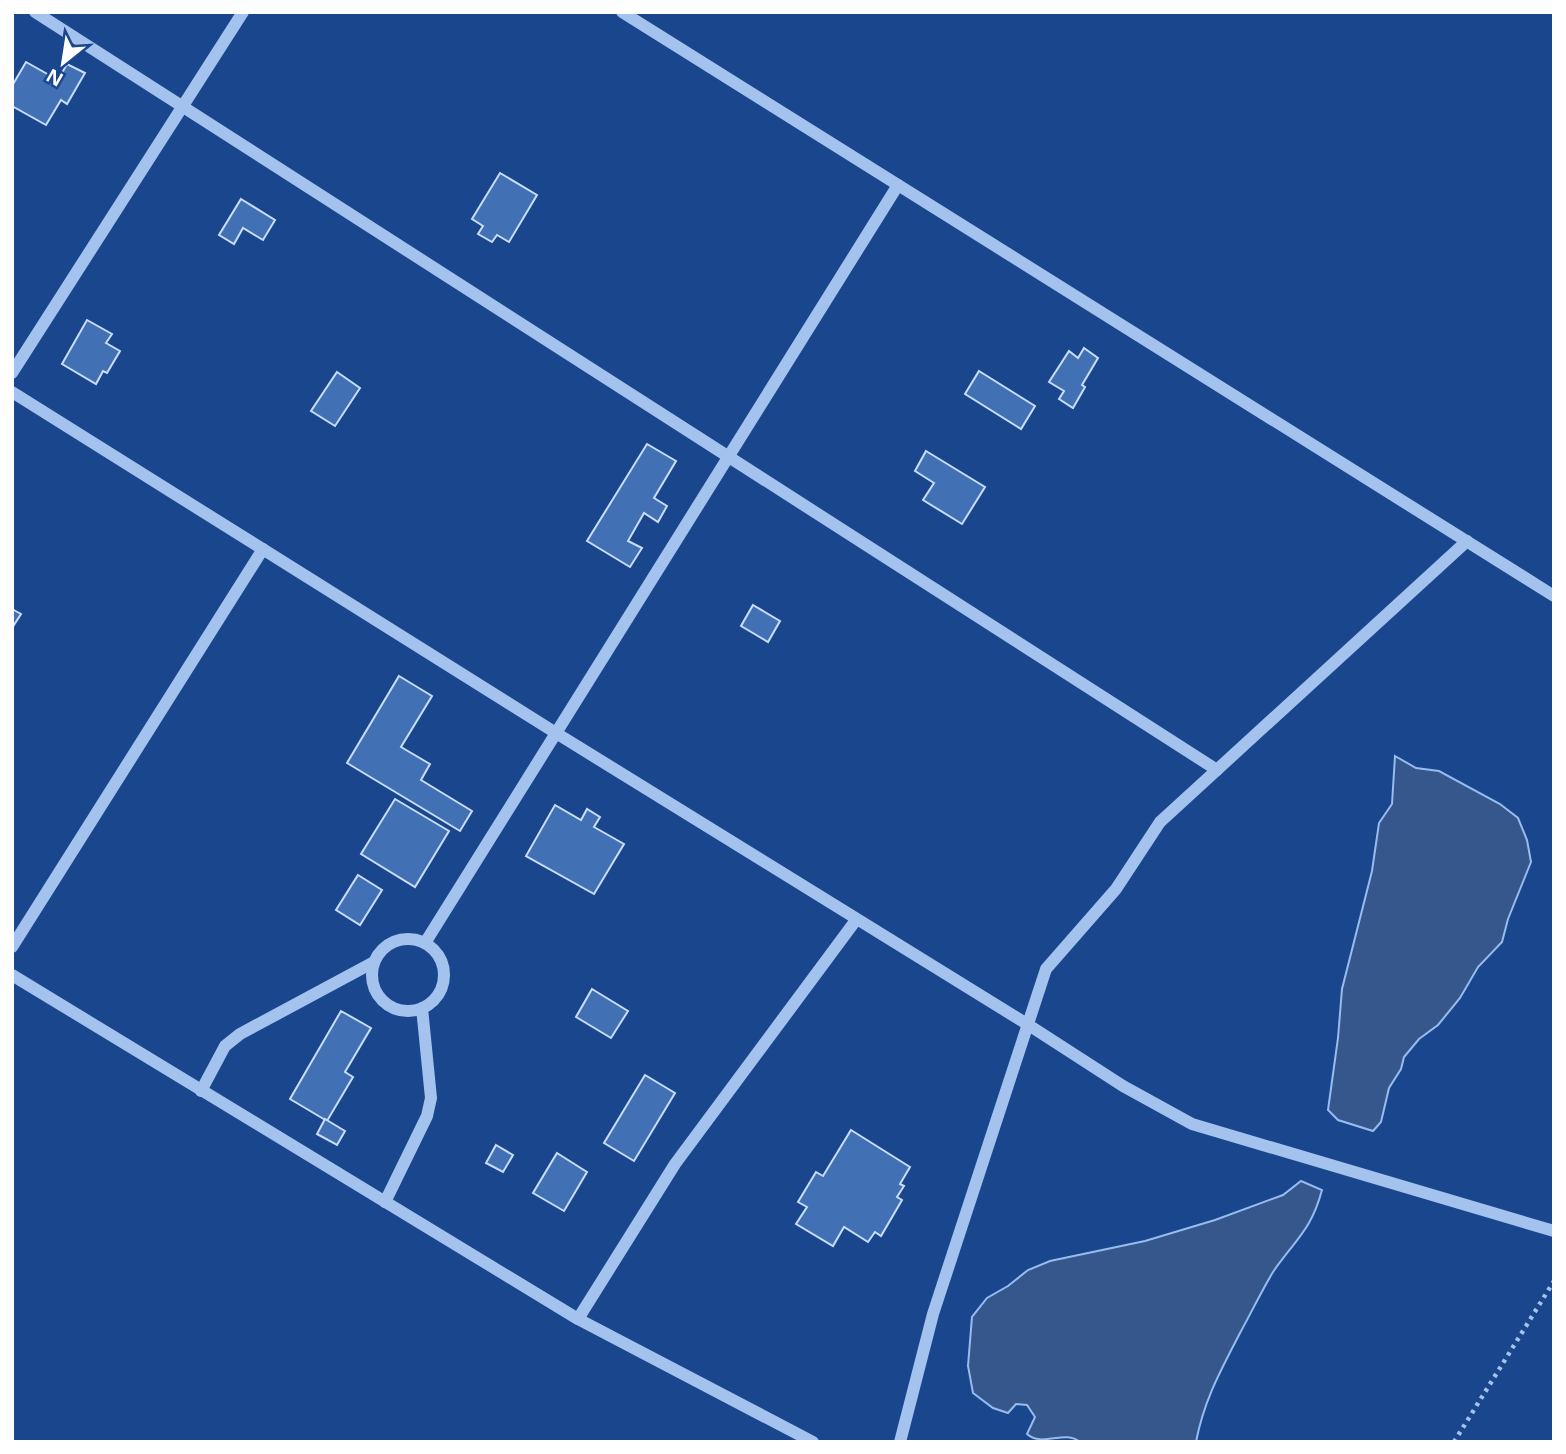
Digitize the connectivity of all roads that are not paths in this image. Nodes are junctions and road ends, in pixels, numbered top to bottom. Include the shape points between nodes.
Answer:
1 (35, 12) edge
2 (243, 12) edge
3 (622, 12) edge
4 (183, 107) junction
5 (898, 185) junction
6 (12, 373) edge
7 (12, 392) edge
8 (729, 457) junction
9 (1467, 541) junction
10 (263, 549) junction
11 (1554, 596) edge
12 (556, 733) junction
13 (1217, 770) junction
14 (856, 920) junction
15 (425, 943) junction
16 (12, 947) edge
17 (374, 962) junction
18 (12, 975) edge
19 (422, 1008) junction
20 (1027, 1024) junction
21 (201, 1091) junction
22 (385, 1202) junction
23 (1554, 1231) edge
24 (578, 1319) junction
25 (813, 1442) edge
26 (900, 1442) edge

1 - 4 street
2 - 4 street
3 - 5 street
4 - 6 street
4 - 8 street
5 - 8 street
5 - 9 street
7 - 10 street
8 - 12 street
8 - 13 street
9 - 11 street
9 - 13 street
10 - 12 street
10 - 16 street
12 - 14 street
12 - 15 street
13 - 20 street via 1160,822 1116,889 1046,969
14 - 20 street
14 - 24 street via 676,1164
15 - 17 street via 413,939 389,943
15 - 19 street via 441,959 444,982 432,1002
17 - 19 street via 373,986 379,997 399,1010
17 - 21 street via 240,1034 225,1046
18 - 21 street
19 - 22 street via 431,1098 428,1116
20 - 23 street via 1192,1124
20 - 26 street via 933,1314
21 - 22 street
22 - 24 street
24 - 25 street

